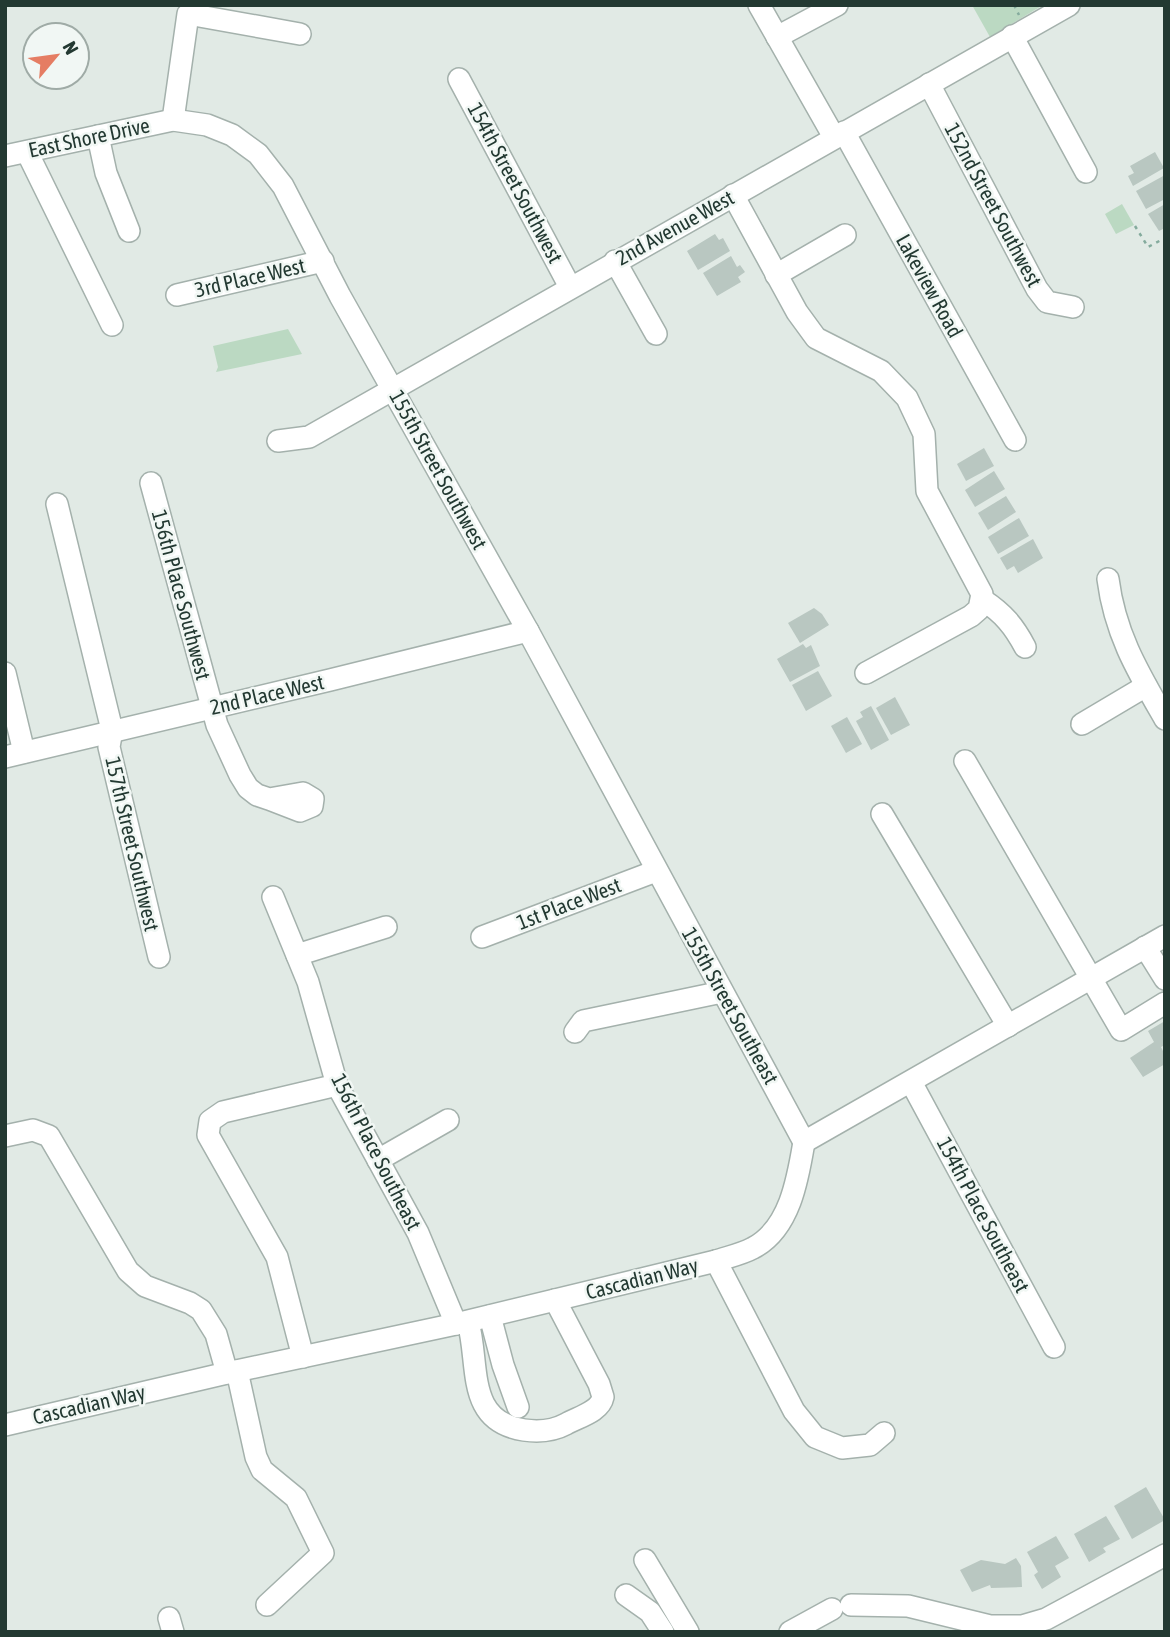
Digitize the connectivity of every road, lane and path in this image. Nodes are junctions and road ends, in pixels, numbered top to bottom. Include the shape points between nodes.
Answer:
1 (759, 5) edge
2 (837, 5) edge
3 (1069, 5) edge
4 (300, 34) dead end
5 (1012, 36) junction
6 (777, 37) junction
7 (459, 79) dead end
8 (929, 84) junction
9 (173, 120) junction
10 (839, 135) junction
11 (98, 136) junction
12 (27, 152) junction
13 (5, 156) edge
14 (1086, 172) dead end
15 (733, 195) junction
16 (1135, 226) dead end
17 (129, 231) dead end
18 (845, 235) dead end
19 (1165, 238) edge
20 (323, 261) junction
21 (615, 261) junction
22 (776, 275) junction
23 (570, 287) junction
24 (177, 295) dead end
25 (1073, 307) dead end
26 (112, 325) dead end
27 (656, 334) dead end
28 (393, 388) junction
29 (1015, 440) dead end
30 (278, 441) dead end
31 (151, 483) dead end
32 (57, 504) dead end
33 (1108, 579) dead end
34 (982, 600) junction
35 (528, 631) junction
36 (1025, 647) dead end
37 (5, 673) edge
38 (866, 673) dead end
39 (1146, 687) junction
40 (212, 708) junction
41 (1165, 719) edge
42 (1082, 724) dead end
43 (113, 730) junction
44 (15, 754) edge
45 (965, 761) dead end
46 (269, 799) dead end
47 (882, 814) dead end
48 (656, 871) junction
49 (273, 898) dead end
50 (386, 927) dead end
51 (1165, 936) edge
52 (482, 937) dead end
53 (1145, 947) junction
54 (297, 955) junction
55 (159, 957) dead end
56 (1091, 978) junction
57 (1165, 979) edge
58 (722, 992) junction
59 (1165, 1003) edge
60 (1008, 1026) junction
61 (575, 1032) dead end
62 (911, 1082) junction
63 (337, 1085) junction
64 (448, 1120) dead end
65 (5, 1136) edge
66 (804, 1142) junction
67 (378, 1160) junction
68 (716, 1261) junction
69 (549, 1302) junction
70 (490, 1316) junction
71 (462, 1323) junction
72 (1054, 1347) dead end
73 (303, 1357) junction
74 (232, 1372) junction
75 (518, 1407) dead end
76 (5, 1425) edge
77 (884, 1433) dead end
78 (1165, 1555) edge
79 (645, 1560) dead end
80 (626, 1595) dead end
81 (267, 1605) dead end
82 (663, 1632) edge
83 (688, 1632) edge
84 (790, 1632) edge

1 - 6 street, Lakeview Road
2 - 6 street
3 - 5 street, 2nd Avenue West
4 - 9 street via 188,13
5 - 8 street, 2nd Avenue West
5 - 14 street
6 - 10 street, Lakeview Road
7 - 23 street, 154th Street Southwest
8 - 10 street, 2nd Avenue West
8 - 25 street, 152nd Street Southwest via 1037,289 1047,302
9 - 11 street, East Shore Drive
9 - 20 street, 155th Street Southwest via 207,125 232,135 258,154 284,186
10 - 15 street, 2nd Avenue West
10 - 29 street, Lakeview Road
11 - 12 street, East Shore Drive
11 - 17 street via 106,173
12 - 13 street, East Shore Drive
12 - 26 street
15 - 21 street, 2nd Avenue West
15 - 22 street
16 - 19 path via 1148,247
18 - 22 street
20 - 24 street, 3rd Place West
20 - 28 street, 155th Street Southwest
21 - 23 street, 2nd Avenue West
21 - 27 street
22 - 34 street via 816,338 881,371 907,398 925,434 927,491
23 - 28 street, 2nd Avenue West
28 - 30 street, 2nd Avenue West via 309,437
28 - 35 street, 155th Street Southwest
31 - 40 street, 156th Place Southwest
32 - 43 street, 157th Street Southwest
33 - 39 street via 1119,632
34 - 36 street via 1005,616
34 - 38 street via 971,616
35 - 40 street, 2nd Place West
35 - 48 street, 155th Street Southwest
37 - 44 street
39 - 41 street
39 - 42 street
40 - 43 street, 2nd Place West
40 - 46 street, 156th Place Southwest via 248,788
43 - 44 street, 2nd Place West
43 - 55 street, 157th Street Southwest via 110,747
45 - 56 street
47 - 60 street
48 - 52 street, 1st Place West
48 - 58 street, 155th Street Southeast
49 - 54 street, 156th Place Southeast
50 - 54 street
51 - 53 street
53 - 56 street
53 - 57 street
54 - 63 street, 156th Place Southeast
56 - 59 street via 1121,1030
56 - 60 street
58 - 61 street via 583,1021
58 - 66 street, 155th Street Southeast
60 - 62 street
62 - 66 street
62 - 72 street, 154th Place Southeast
63 - 67 street, 156th Place Southeast
63 - 73 street via 223,1112 210,1121 208,1135 277,1257
64 - 67 street
65 - 74 street via 33,1130 52,1140 133,1278 190,1303 206,1316
66 - 68 street, Cascadian Way via 797,1185 786,1213 753,1248
67 - 71 street, 156th Place Southeast
68 - 69 street, Cascadian Way
68 - 77 street via 794,1411 814,1437 842,1448 870,1445
69 - 70 street, Cascadian Way
69 - 71 street, 156th Place Southeast via 559,1336 573,1333 602,1391 602,1403 558,1429 515,1429 495,1419 480,1399
70 - 71 street, Cascadian Way
70 - 75 street
71 - 73 street, Cascadian Way
73 - 74 street, Cascadian Way
74 - 76 street, Cascadian Way
74 - 81 street via 262,1470 296,1498 323,1553
78 - 84 street via 1046,1619 1022,1626 990,1626 908,1606 842,1607
79 - 83 street
80 - 82 street via 650,1612

